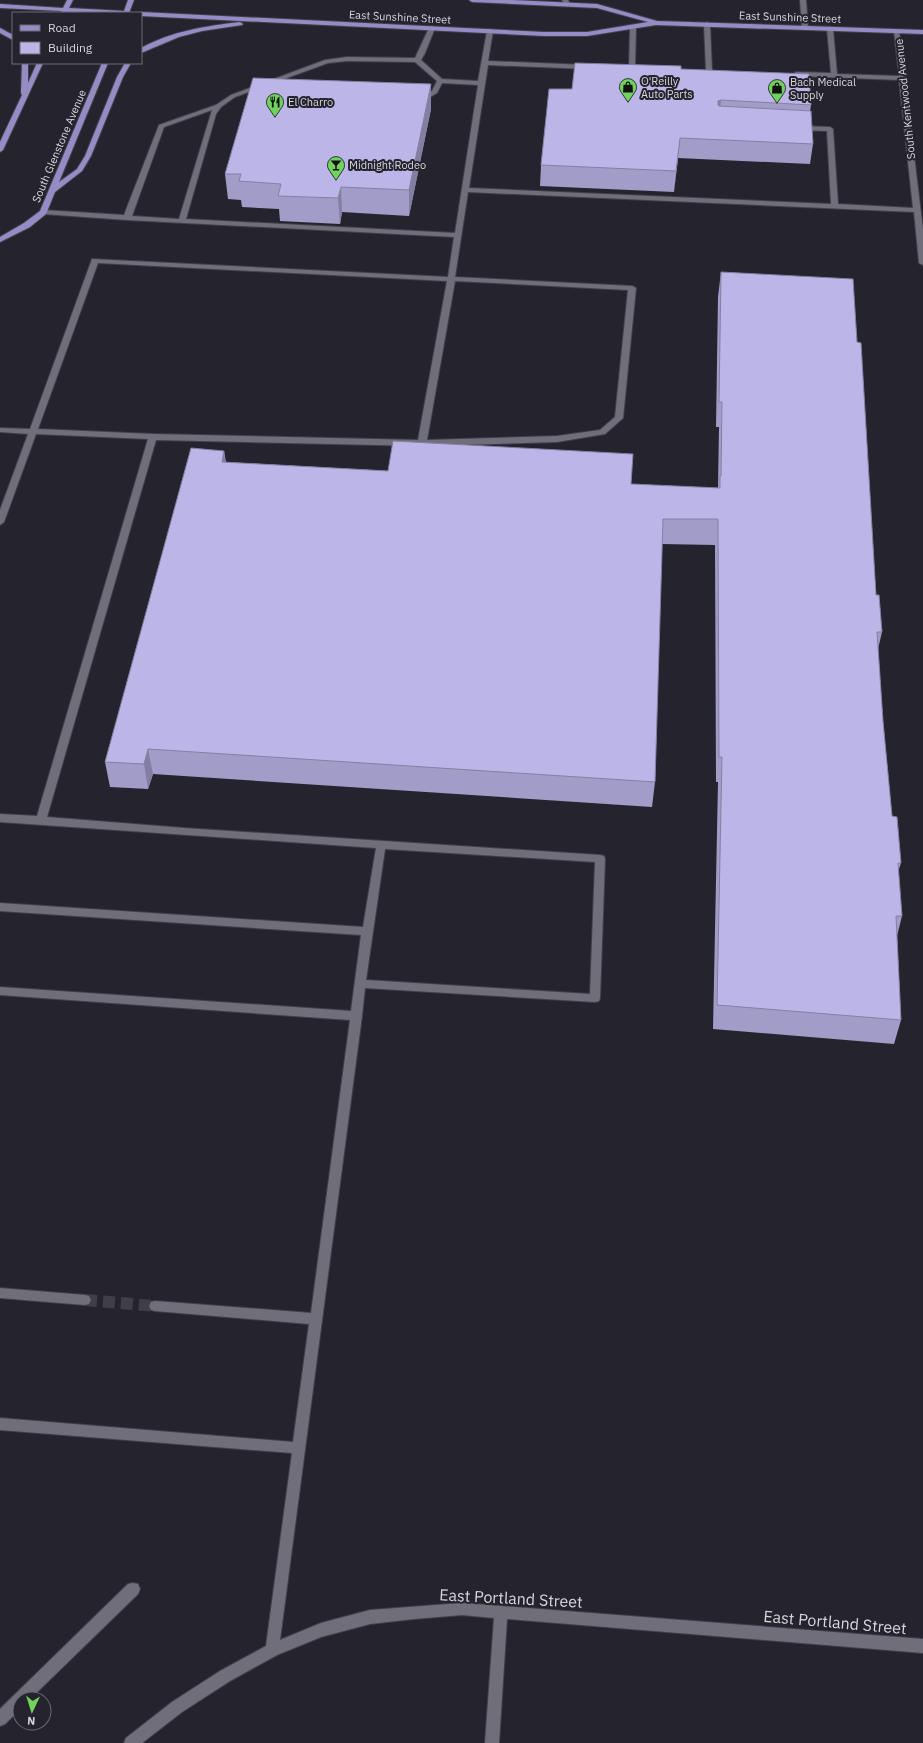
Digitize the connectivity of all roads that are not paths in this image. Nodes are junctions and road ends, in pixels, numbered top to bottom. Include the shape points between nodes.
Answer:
1 (70, 0) edge
2 (131, 0) edge
3 (472, 0) edge
4 (547, 0) edge
5 (803, 0) edge
6 (566, 2) edge
7 (0, 6) edge
8 (65, 12) edge
9 (126, 12) edge
10 (142, 14) edge
11 (268, 20) junction
12 (656, 22) junction
13 (707, 24) junction
14 (634, 27) junction
15 (432, 28) junction
16 (805, 28) junction
17 (830, 29) junction
18 (0, 30) edge
19 (490, 31) junction
20 (897, 31) junction
21 (923, 32) edge
22 (12, 37) edge
23 (142, 51) edge
24 (417, 60) junction
25 (484, 63) junction
26 (25, 64) edge
27 (40, 64) edge
28 (105, 64) edge
29 (127, 64) edge
30 (593, 67) edge
31 (624, 68) edge
32 (632, 68) junction
33 (640, 68) edge
34 (701, 71) edge
35 (709, 71) junction
36 (716, 71) edge
37 (787, 74) edge
38 (834, 75) junction
39 (902, 78) junction
40 (440, 81) junction
41 (481, 83) junction
42 (261, 85) junction
43 (274, 89) edge
44 (24, 97) junction
45 (416, 103) edge
46 (218, 106) junction
47 (790, 127) edge
48 (0, 150) edge
49 (53, 190) junction
50 (466, 190) junction
51 (835, 207) junction
52 (917, 210) junction
53 (43, 212) junction
54 (127, 218) junction
55 (182, 221) junction
56 (459, 235) junction
57 (0, 240) edge
58 (923, 263) edge
59 (451, 278) junction
60 (0, 430) edge
61 (32, 432) junction
62 (153, 437) junction
63 (422, 443) junction
64 (0, 522) edge
65 (0, 818) edge
66 (40, 820) junction
67 (381, 845) junction
68 (0, 907) edge
69 (368, 931) junction
70 (361, 984) junction
71 (0, 991) edge
72 (356, 1016) junction
73 (0, 1293) edge
74 (85, 1300) tunnel mouth
75 (155, 1306) tunnel mouth
76 (316, 1319) junction
77 (0, 1424) edge
78 (299, 1448) junction
79 (133, 1589) dead end
80 (501, 1613) junction
81 (923, 1646) edge
82 (272, 1650) junction
83 (28, 1691) edge
84 (12, 1707) edge
85 (0, 1719) edge
86 (131, 1743) edge
87 (492, 1743) edge

1 - 8 main road
2 - 9 main road
3 - 6 main road, East Sunshine Street
4 - 6 main road
5 - 16 street
6 - 12 main road, East Sunshine Street via 625,12
7 - 8 main road
10 - 11 main road, East Sunshine Street
11 - 15 main road, East Sunshine Street
11 - 23 main road via 196,30 166,39
12 - 13 main road, East Sunshine Street
12 - 14 main road, East Sunshine Street
13 - 16 main road, East Sunshine Street
13 - 35 street
14 - 19 main road, East Sunshine Street via 587,34
14 - 32 street
15 - 19 main road, East Sunshine Street
15 - 24 street
16 - 17 main road, East Sunshine Street
17 - 20 main road, East Sunshine Street
17 - 38 street
18 - 22 main road
19 - 25 street
20 - 21 main road, East Sunshine Street
20 - 39 street, South Kentwood Avenue
24 - 40 street
24 - 42 street via 327,61
25 - 30 street
25 - 41 street
26 - 44 main road
27 - 44 main road
28 - 49 main road, South Glenstone Avenue
29 - 49 main road via 80,170
31 - 32 street
32 - 33 street
34 - 35 street
35 - 36 street
37 - 38 street
38 - 39 street
39 - 52 street, South Kentwood Avenue
40 - 41 street
40 - 45 street via 435,92
41 - 50 street
42 - 43 street
42 - 46 street via 233,96
44 - 48 main road
46 - 54 street via 161,126
46 - 55 street via 213,114
47 - 51 street via 830,129
49 - 53 main road, South Glenstone Avenue
50 - 51 street
50 - 56 street
51 - 52 street
52 - 58 street, South Kentwood Avenue
53 - 54 street
53 - 57 main road, South Glenstone Avenue via 27,225
54 - 55 street
55 - 56 street
56 - 59 street
59 - 61 street via 95,261
59 - 63 street
59 - 63 street via 632,288 619,418 602,432 557,439
60 - 61 street
61 - 62 street
61 - 64 street
62 - 63 street
62 - 66 street
65 - 66 street
66 - 67 street
67 - 69 street
67 - 70 street via 600,859 595,998
68 - 69 street
69 - 70 street
70 - 72 street
71 - 72 street
72 - 76 street
73 - 74 street
75 - 76 street
76 - 78 street
77 - 78 street
78 - 82 street
79 - 83 street
80 - 81 street, East Portland Street
80 - 82 street, East Portland Street via 462,1610 370,1617 321,1630
80 - 87 street
82 - 86 street, East Portland Street via 183,1703
84 - 85 street

